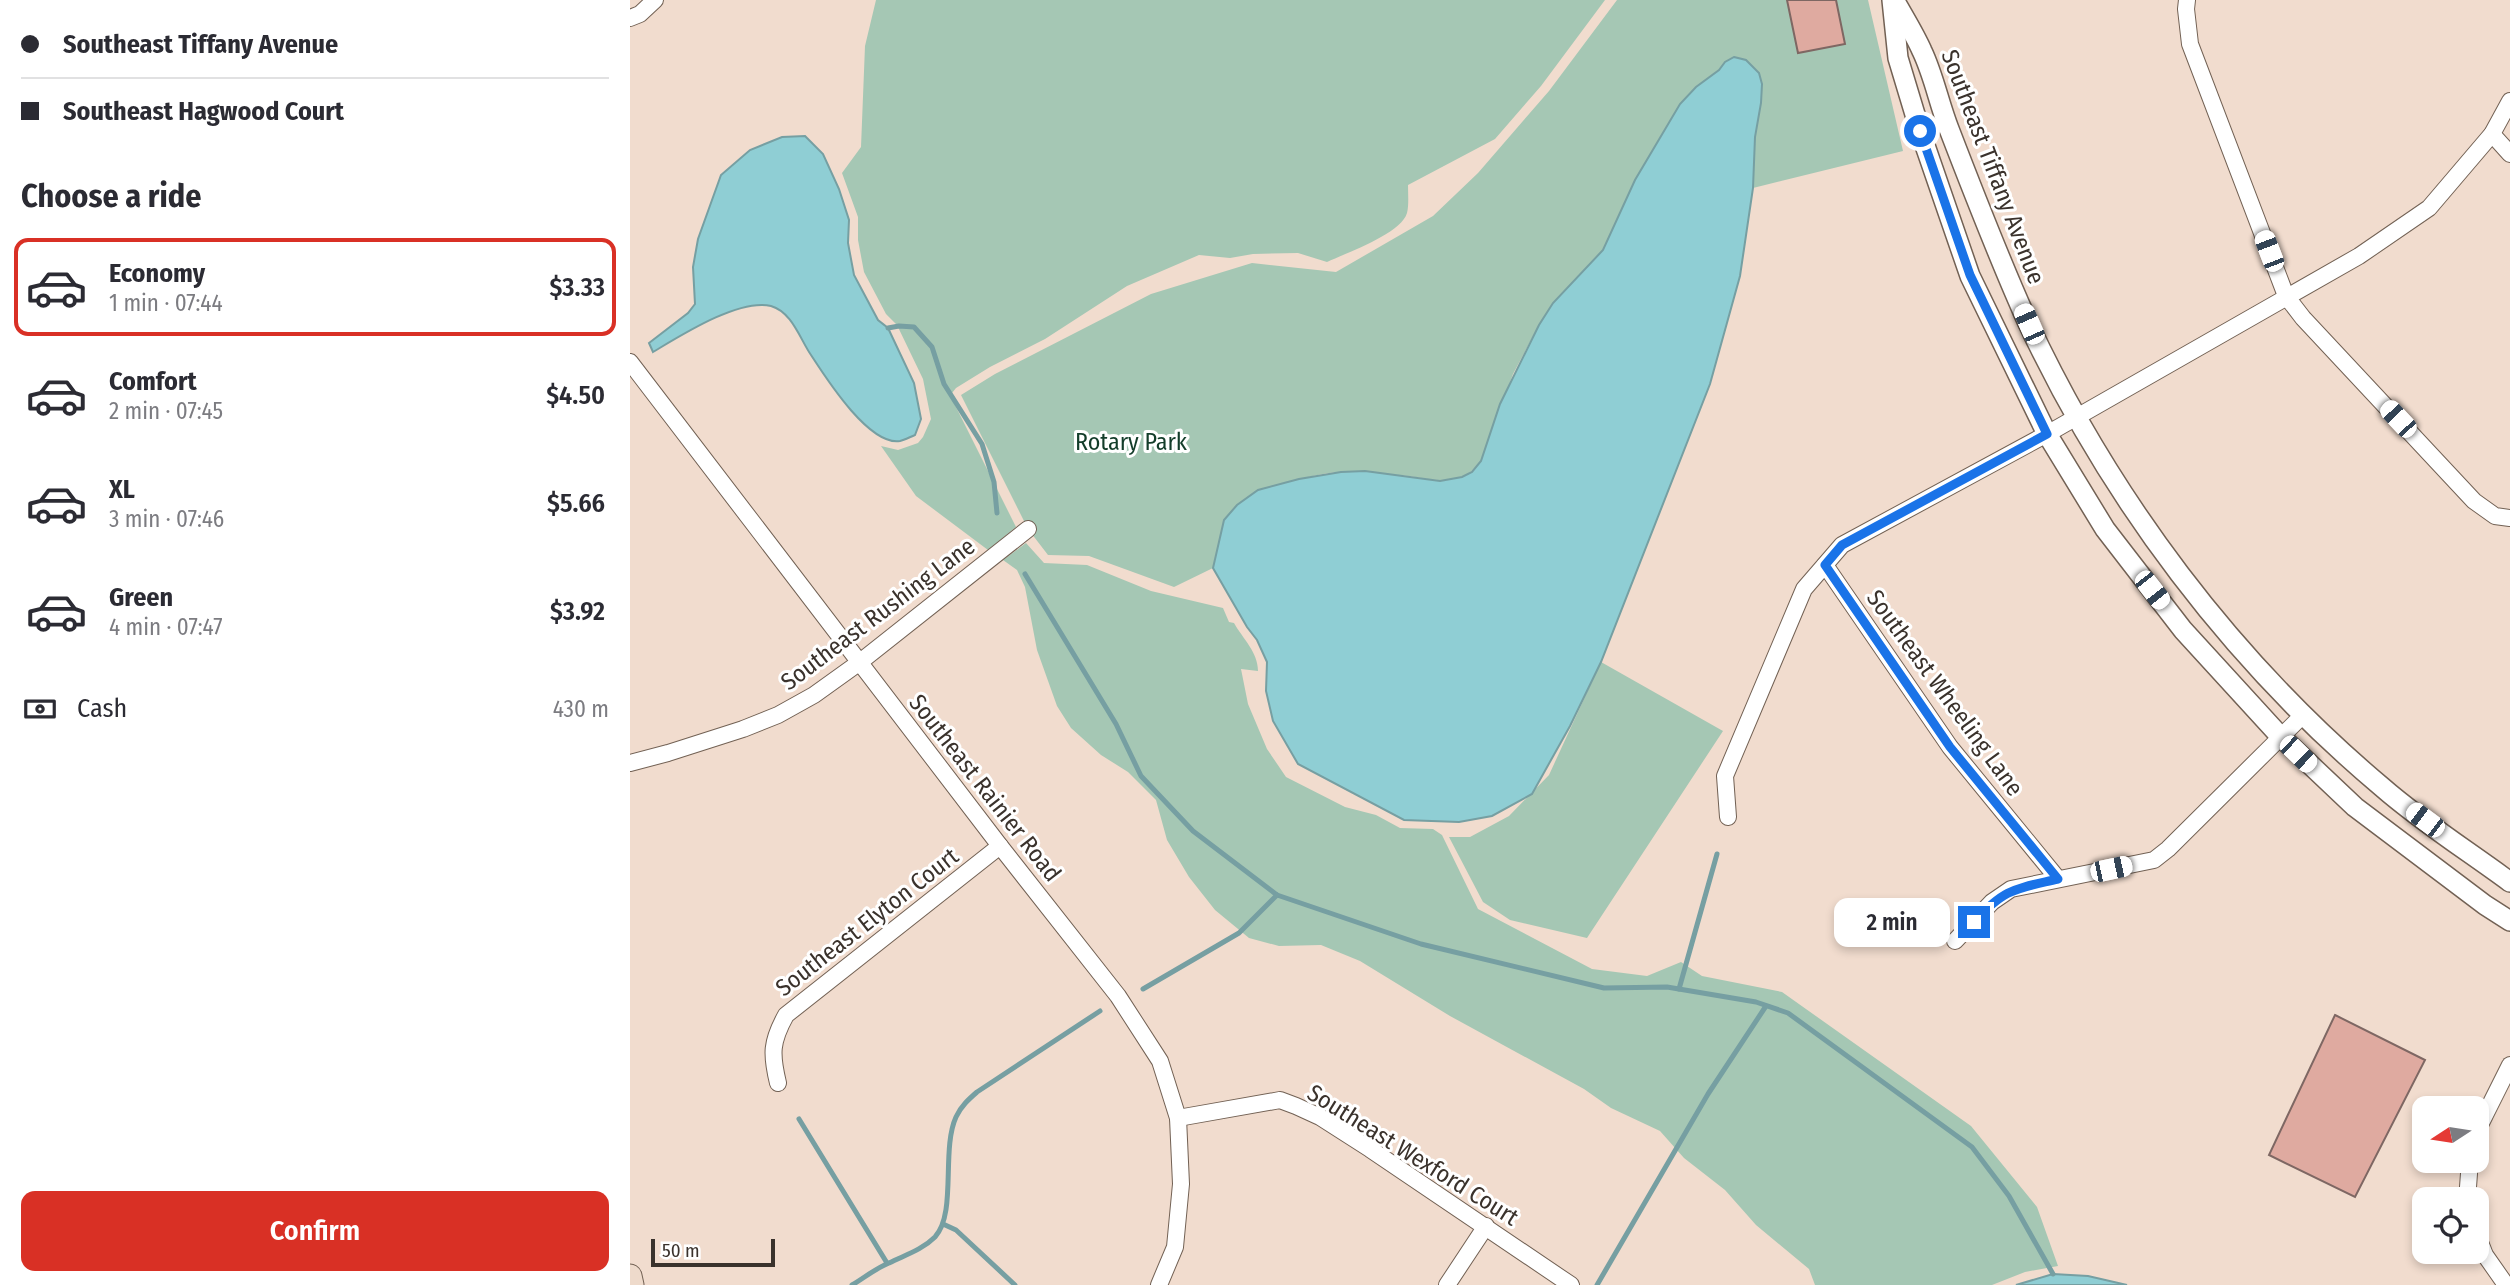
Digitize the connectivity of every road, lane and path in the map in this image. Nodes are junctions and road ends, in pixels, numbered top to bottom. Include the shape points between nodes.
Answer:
1 (655, 0) edge
2 (1893, 0) edge
3 (2187, 0) edge
4 (630, 18) edge
5 (2510, 101) edge
6 (2492, 134) junction
7 (2510, 153) edge
8 (2286, 296) junction
9 (630, 362) edge
10 (2075, 416) junction
11 (2047, 434) junction
12 (2510, 518) edge
13 (1028, 530) dead end
14 (1825, 565) junction
15 (860, 662) junction
16 (2303, 715) junction
17 (2280, 736) junction
18 (630, 762) edge
19 (1728, 817) dead end
20 (1000, 846) junction
21 (2058, 879) junction
22 (2510, 882) edge
23 (2510, 921) edge
24 (1955, 941) dead end
25 (2510, 1065) edge
26 (778, 1083) dead end
27 (2489, 1107) edge
28 (1178, 1118) junction
29 (1486, 1226) junction
30 (2489, 1260) edge
31 (630, 1276) edge
32 (632, 1285) edge
33 (1159, 1285) edge
34 (1447, 1285) edge
35 (1572, 1285) edge
36 (2507, 1285) edge

1 - 4 street
2 - 10 street, Southeast Tiffany Avenue via 1923,53 1997,252
2 - 11 street, Southeast Tiffany Avenue via 1898,58 1970,275
3 - 8 street via 2190,44
5 - 6 street
6 - 7 street
6 - 8 street via 2429,208 2359,256
8 - 10 street
8 - 12 street via 2474,500 2495,516
9 - 15 street, Southeast Rainier Road
10 - 11 street
10 - 16 street, Southeast Tiffany Avenue via 2136,514 2210,613
11 - 14 street via 1842,545
11 - 17 street, Southeast Tiffany Avenue via 2105,529 2183,630
13 - 15 street, Southeast Rushing Lane
14 - 19 street via 1804,589 1725,776
14 - 21 street, Southeast Wheeling Lane via 1950,747
15 - 18 street, Southeast Rushing Lane via 778,715
15 - 20 street, Southeast Rainier Road
16 - 17 street
16 - 22 street, Southeast Tiffany Avenue via 2383,788
17 - 21 street via 2154,860
17 - 23 street, Southeast Tiffany Avenue via 2355,807
20 - 26 street, Southeast Elyton Court via 786,1014 775,1035 772,1058
20 - 28 street, Southeast Rainier Road via 1118,996 1160,1061
21 - 24 street via 2011,890 1992,902
25 - 27 street
28 - 29 street, Southeast Wexford Court via 1280,1100 1320,1117
28 - 33 street, Southeast Rainier Road via 1181,1184 1175,1247
29 - 34 street
29 - 35 street, Southeast Wexford Court
30 - 36 street
31 - 32 main road

